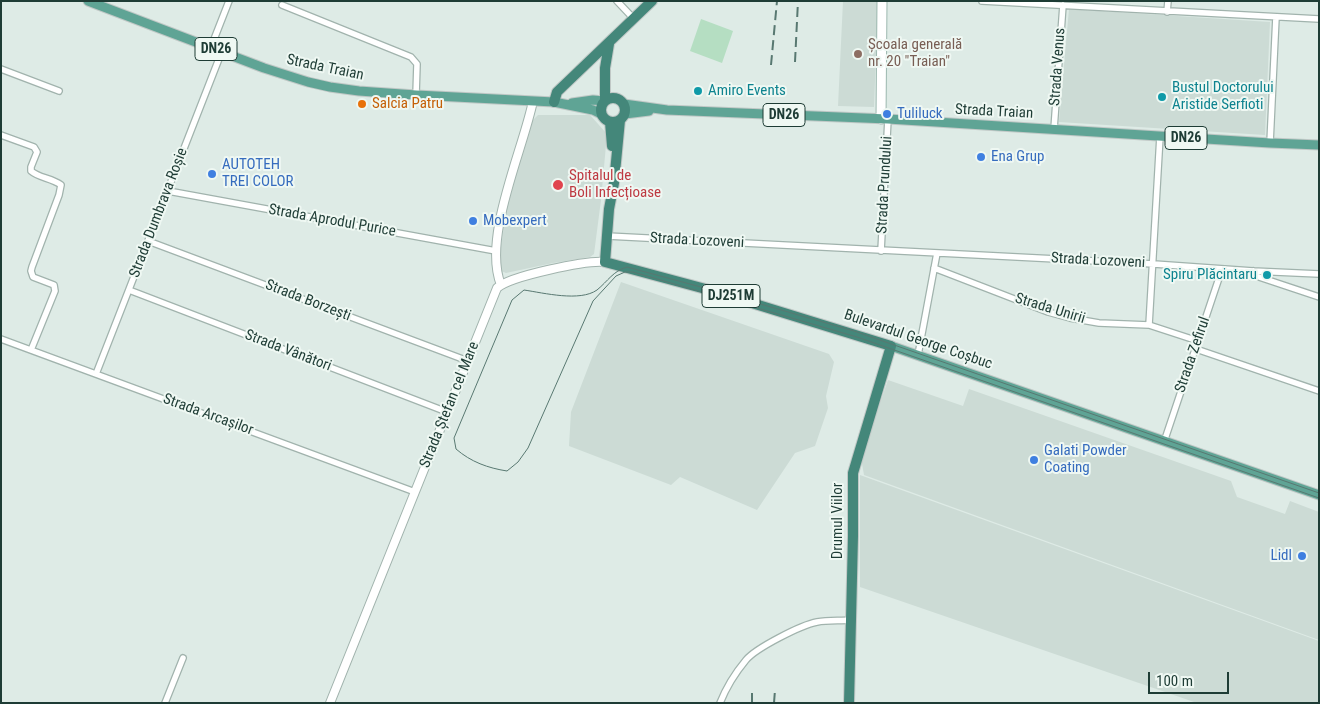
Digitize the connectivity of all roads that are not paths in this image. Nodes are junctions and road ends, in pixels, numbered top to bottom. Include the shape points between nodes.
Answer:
1 (88, 1) edge
2 (229, 1) edge
3 (617, 1) edge
4 (651, 1) edge
5 (882, 1) edge
6 (982, 1) edge
7 (1168, 1) edge
8 (282, 5) dead end
9 (1063, 5) junction
10 (1167, 12) junction
11 (1276, 17) junction
12 (634, 19) junction
13 (1319, 19) edge
14 (609, 43) junction
15 (211, 47) junction
16 (222, 51) junction
17 (1, 69) edge
18 (59, 91) dead end
19 (416, 95) junction
20 (608, 99) junction
21 (533, 101) junction
22 (554, 102) junction
23 (569, 103) junction
24 (601, 114) junction
25 (620, 115) junction
26 (885, 119) junction
27 (1054, 129) junction
28 (1, 135) edge
29 (1160, 136) junction
30 (1270, 143) junction
31 (1319, 145) edge
32 (168, 191) junction
33 (607, 236) junction
34 (148, 241) junction
35 (496, 251) junction
36 (882, 251) junction
37 (937, 253) junction
38 (605, 262) junction
39 (1154, 264) junction
40 (934, 268) junction
41 (1222, 268) junction
42 (1253, 271) junction
43 (1319, 274) edge
44 (501, 285) junction
45 (129, 290) junction
46 (1319, 297) edge
47 (1148, 325) junction
48 (1, 339) edge
49 (1198, 341) junction
50 (891, 346) junction
51 (1196, 349) junction
52 (31, 350) junction
53 (918, 355) junction
54 (468, 361) junction
55 (96, 374) junction
56 (1319, 391) edge
57 (448, 412) junction
58 (1164, 442) junction
59 (415, 492) junction
60 (1319, 495) edge
61 (852, 620) junction
62 (183, 658) dead end
63 (165, 703) edge
64 (330, 703) edge
65 (720, 703) edge
66 (849, 703) edge

1 - 15 main road, Strada Traian / DN26
2 - 15 street
3 - 12 street
4 - 12 highway
5 - 26 main road, Strada Prundului
6 - 9 street
7 - 10 street
8 - 19 street via 411,57 417,64
9 - 10 street
9 - 27 street, Strada Venus
10 - 11 street
11 - 13 street
11 - 30 street
12 - 14 highway
14 - 20 highway via 605,60
14 - 22 highway via 558,92
15 - 16 main road, Strada Traian / DN26
16 - 19 main road, Strada Traian / DN26 via 308,82 358,91
16 - 32 street, Strada Dumbrava Roșie
17 - 18 street
19 - 21 main road, Strada Traian / DN26
20 - 23 main road, Strada Traian / DN26
20 - 24 highway via 601,105
20 - 25 highway via 620,99
21 - 22 main road, Strada Traian / DN26
21 - 35 street via 503,204
22 - 23 main road, Strada Traian / DN26
23 - 24 main road, Strada Traian / DN26
24 - 25 highway, DN26 via 605,119
25 - 26 main road, Strada Traian / DN26 via 667,110
25 - 33 highway via 612,138
26 - 27 main road, Strada Traian / DN26
26 - 36 street, Strada Prundului
27 - 29 main road, Strada Traian / DN26
28 - 52 street via 34,147 37,152 31,171 61,185 31,272 33,277 55,288
29 - 30 main road, Strada Traian / DN26
29 - 39 street
30 - 31 main road, Strada Traian / DN26
32 - 34 street, Strada Dumbrava Roșie
32 - 35 street, Strada Aprodul Purice
33 - 36 street, Strada Lozoveni
33 - 38 highway
34 - 45 street, Strada Dumbrava Roșie
34 - 54 street, Strada Borzești
35 - 44 street via 496,272
36 - 37 street, Strada Lozoveni
37 - 39 street, Strada Lozoveni
37 - 40 street
38 - 44 street, Bulevardul George Coșbuc via 544,272
38 - 50 highway, Bulevardul George Coșbuc / DJ251M via 713,291
39 - 41 street, Strada Lozoveni
39 - 47 street
40 - 47 street, Strada Unirii via 1070,318
40 - 53 street
41 - 42 street, Strada Lozoveni
41 - 49 street, Strada Zefirul
42 - 43 street, Strada Lozoveni
42 - 46 street via 1256,276
44 - 54 street, Strada Ștefan cel Mare
45 - 55 street, Strada Dumbrava Roșie
45 - 57 street, Strada Vânători
47 - 49 street, Strada Unirii
48 - 52 street, Strada Arcașilor
49 - 51 street, Strada Zefirul
50 - 53 main road, Bulevardul George Coșbuc
50 - 61 highway, Drumul Viilor via 853,473
51 - 56 street
51 - 58 street, Strada Zefirul
52 - 55 street, Strada Arcașilor
53 - 58 main road, Bulevardul George Coșbuc
54 - 57 street, Strada Ștefan cel Mare
55 - 59 street, Strada Arcașilor
57 - 59 street, Strada Ștefan cel Mare
58 - 60 main road, Bulevardul George Coșbuc
59 - 64 street, Strada Ștefan cel Mare
61 - 65 street via 817,622 800,627 771,643 747,659
61 - 66 highway, Drumul Viilor
62 - 63 street

